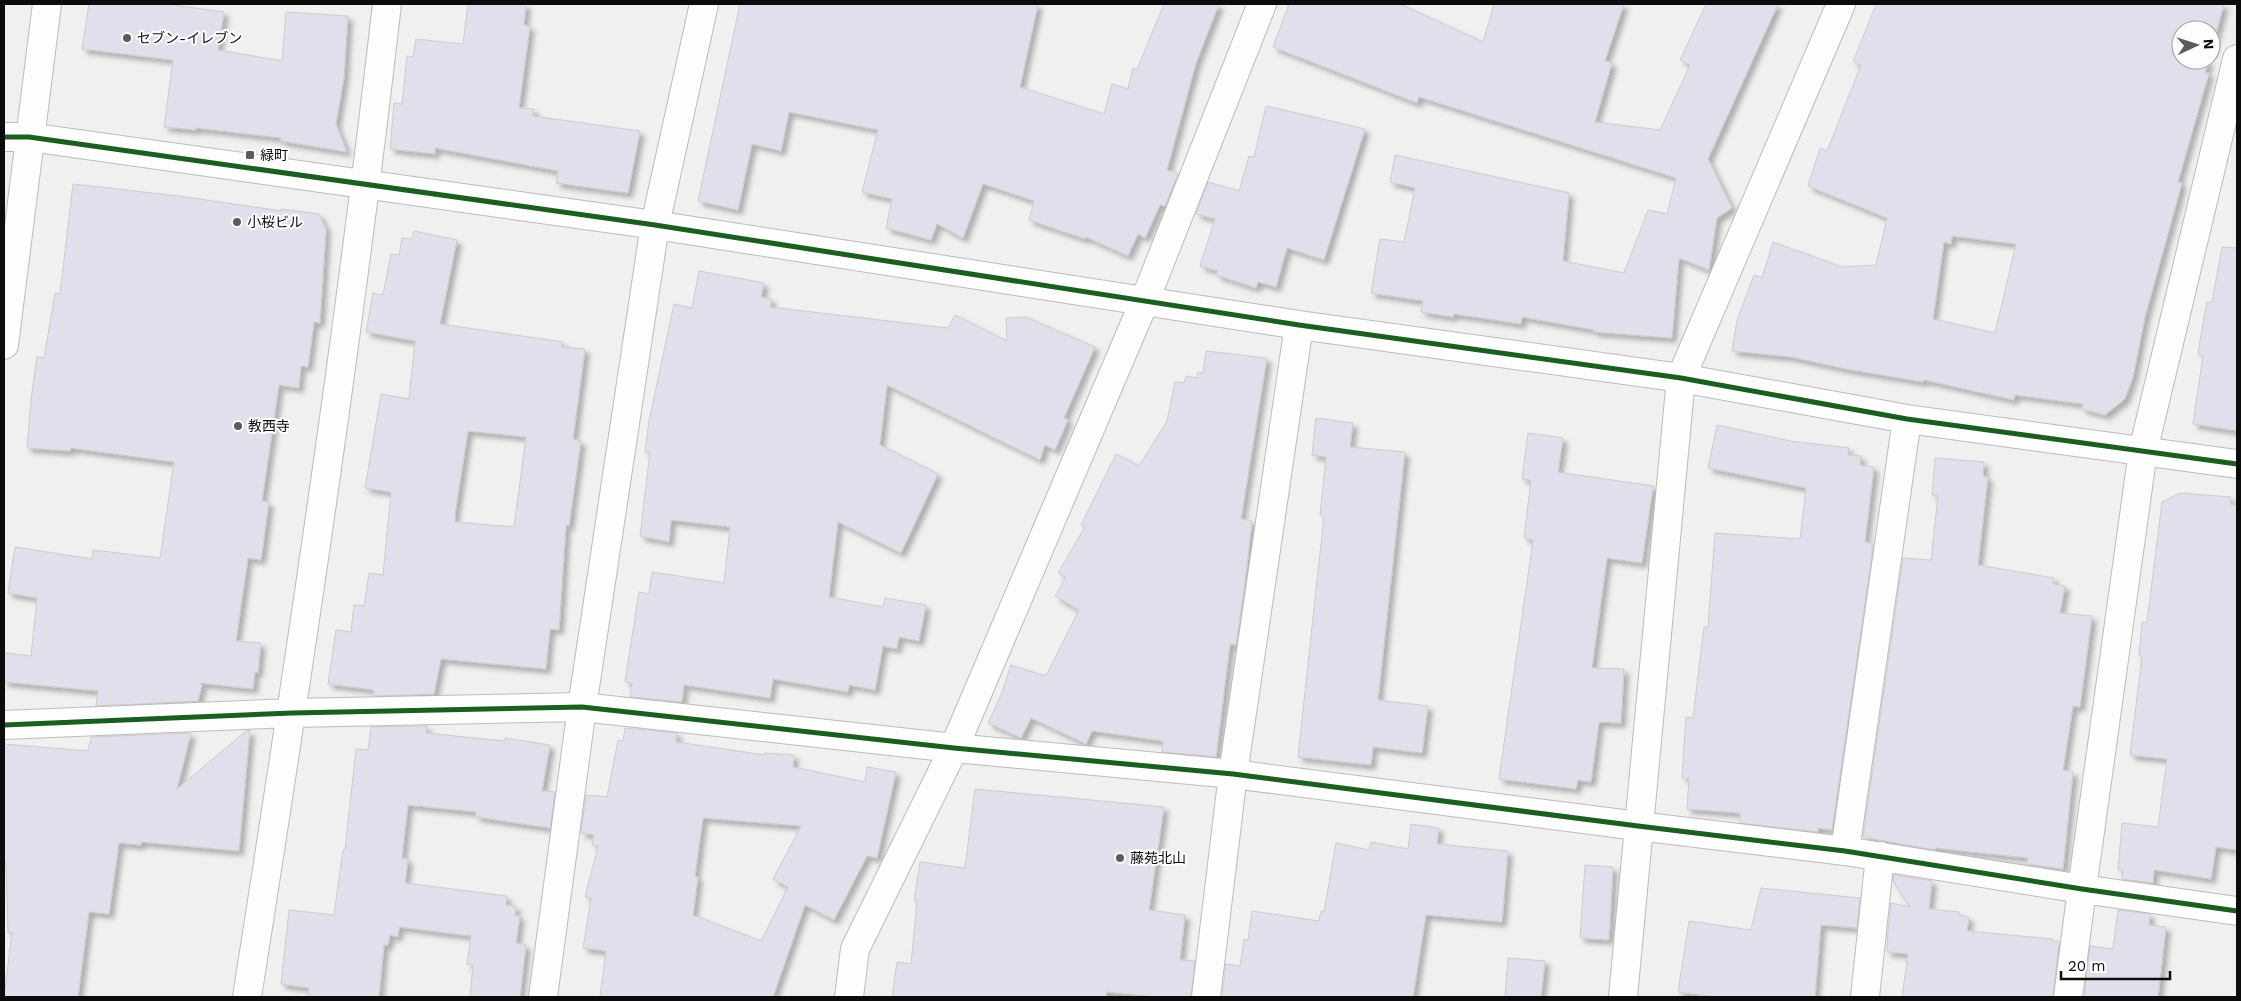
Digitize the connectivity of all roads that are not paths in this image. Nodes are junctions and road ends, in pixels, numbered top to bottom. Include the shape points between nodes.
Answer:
1 (47, 4) edge
2 (387, 4) edge
3 (704, 4) edge
4 (1262, 4) edge
5 (1841, 4) edge
6 (2237, 59) edge
7 (16, 137) edge
8 (366, 184) junction
9 (655, 225) junction
10 (1145, 300) junction
11 (1299, 325) junction
12 (4, 345) edge
13 (1681, 378) junction
14 (1907, 419) junction
15 (2143, 451) junction
16 (2237, 464) edge
17 (582, 707) junction
18 (292, 713) junction
19 (4, 725) edge
20 (954, 748) junction
21 (1233, 774) junction
22 (1638, 826) junction
23 (1845, 850) junction
24 (1880, 856) junction
25 (2082, 889) junction
26 (2237, 910) edge
27 (248, 997) edge
28 (543, 997) edge
29 (849, 997) edge
30 (1206, 997) edge
31 (1623, 997) edge
32 (1865, 997) edge
33 (2068, 997) edge

1 - 7 street
2 - 8 street
3 - 9 street
4 - 10 street
5 - 13 street
6 - 15 street
7 - 8 street
7 - 12 street
8 - 9 street
8 - 18 street
9 - 10 street
9 - 17 street
10 - 11 street
10 - 20 street
11 - 13 street
11 - 21 street
13 - 14 street
13 - 22 street
14 - 15 street
14 - 23 street
15 - 16 street
15 - 25 street
17 - 18 street
17 - 20 street
17 - 28 street
18 - 19 street
18 - 27 street
20 - 21 street
20 - 29 street via 855,949
21 - 22 street
21 - 30 street
22 - 23 street
22 - 31 street
23 - 24 street
24 - 25 street
24 - 32 street
25 - 26 street
25 - 33 street

